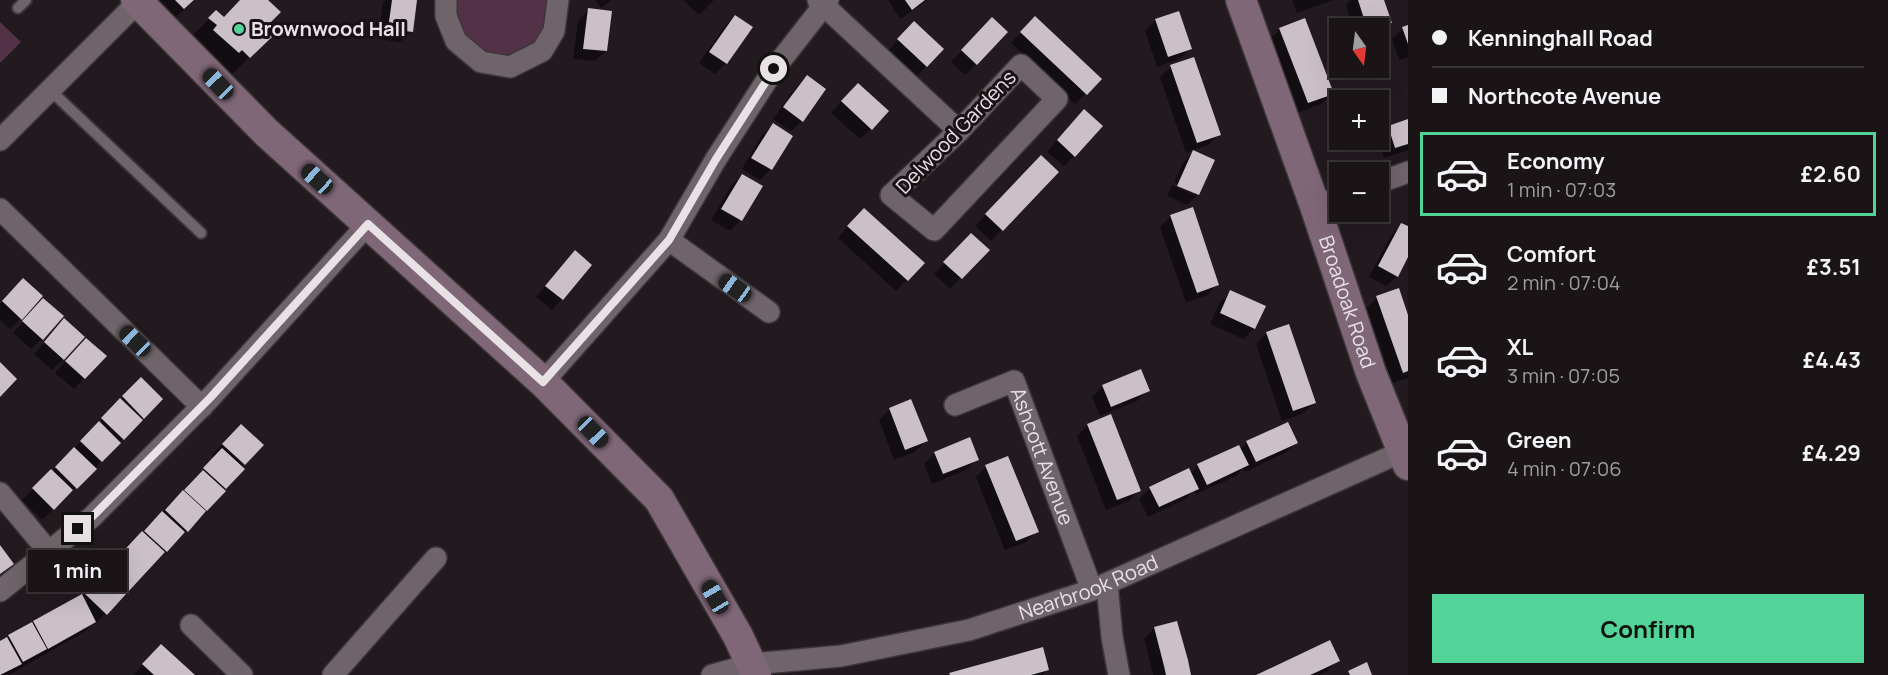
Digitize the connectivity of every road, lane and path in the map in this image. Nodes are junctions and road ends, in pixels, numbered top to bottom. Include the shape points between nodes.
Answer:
1 (446, 0) edge
2 (558, 0) edge
3 (1241, 0) edge
4 (137, 1) edge
5 (823, 2) edge
6 (50, 90) junction
7 (959, 131) junction
8 (0, 140) edge
9 (1408, 172) edge
10 (1389, 179) edge
11 (1327, 201) edge
12 (0, 209) edge
13 (368, 224) junction
14 (201, 233) dead end
15 (669, 240) junction
16 (769, 312) dead end
17 (543, 382) junction
18 (955, 405) dead end
19 (202, 407) junction
20 (1406, 455) edge
21 (0, 493) edge
22 (49, 552) junction
23 (436, 558) dead end
24 (1100, 587) junction
25 (0, 591) edge
26 (191, 625) dead end
27 (754, 669) edge
28 (242, 675) edge
29 (333, 675) edge
30 (712, 675) edge
31 (1119, 675) edge

1 - 2 street via 446,16 456,41 481,62 510,68 542,51 554,31
3 - 11 street, Broadoak Road
4 - 6 street
4 - 13 street via 267,133
5 - 7 street
5 - 15 street via 774,69
6 - 8 street
6 - 14 lane
7 - 7 street, Delwood Gardens via 1021,65 1057,99 934,230 891,195
9 - 10 street
11 - 20 street, Broadoak Road via 1371,374
12 - 19 street
13 - 17 street
13 - 19 street
15 - 16 street
15 - 17 street
17 - 27 street via 659,499
18 - 24 street, Ashcott Avenue via 1014,381
19 - 22 street via 92,517
20 - 24 street, Nearbrook Road
21 - 22 street
22 - 25 street
23 - 29 street
24 - 27 street, Nearbrook Road via 969,630
24 - 31 street
26 - 28 street
27 - 30 street, Nearbrook Road

